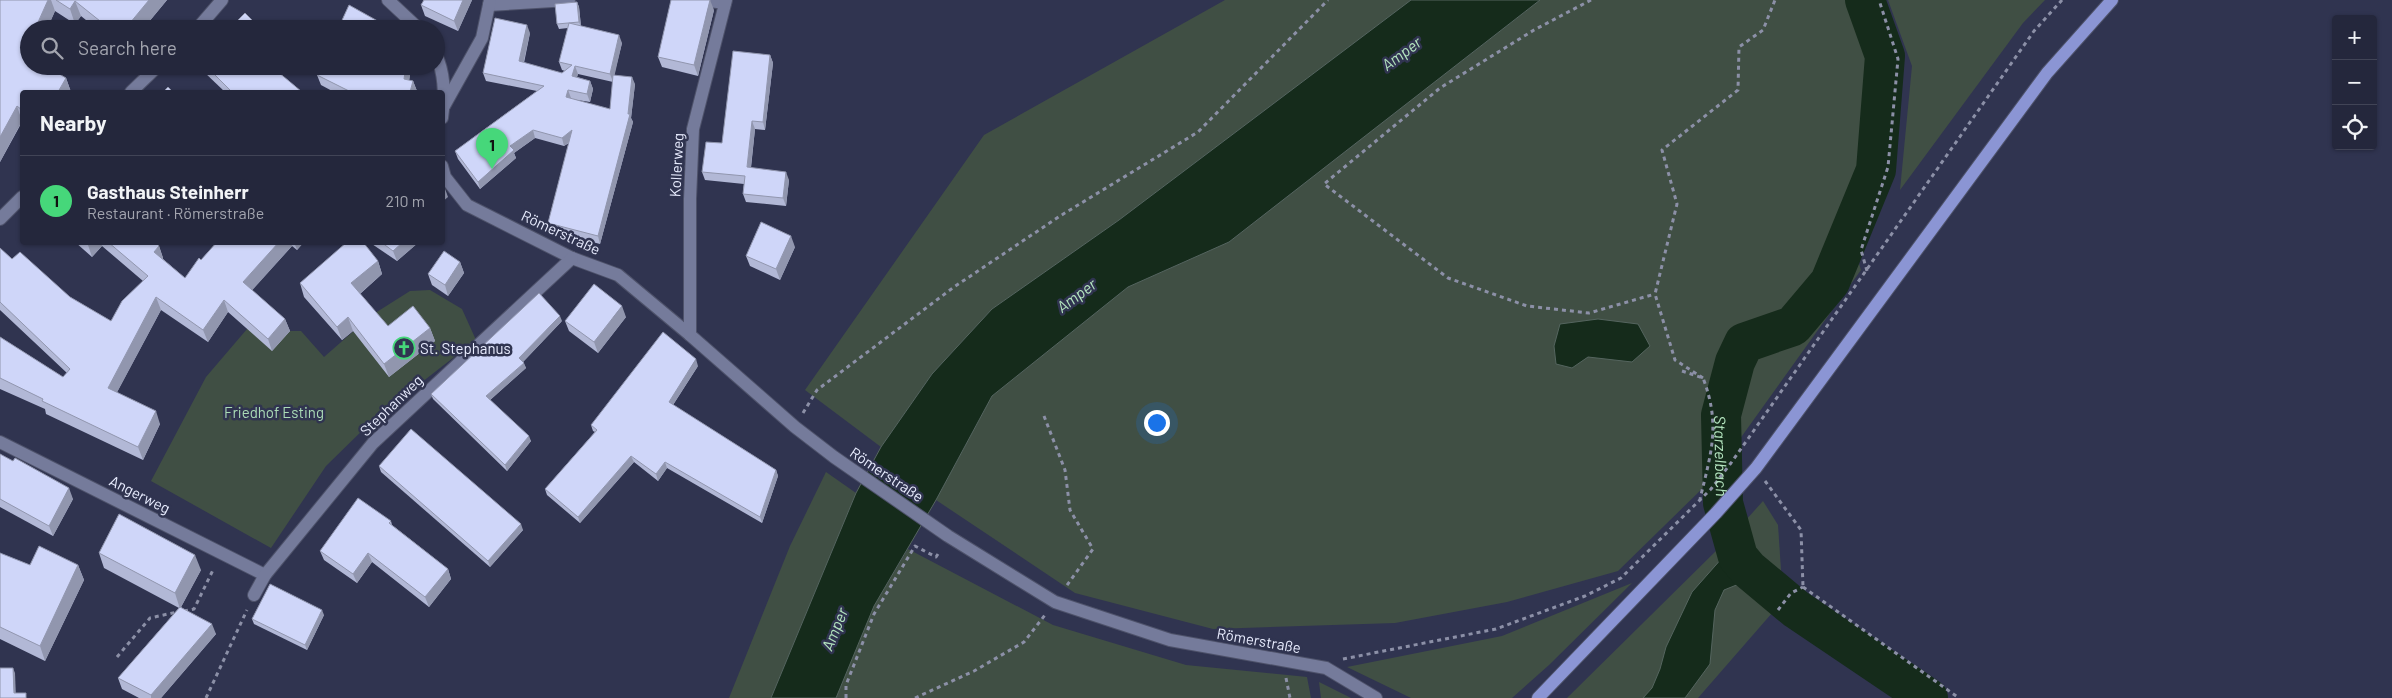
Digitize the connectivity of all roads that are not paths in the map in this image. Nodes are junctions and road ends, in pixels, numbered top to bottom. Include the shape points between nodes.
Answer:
1 (222, 0) edge
2 (388, 0) edge
3 (569, 0) edge
4 (702, 0) edge
5 (2112, 0) edge
6 (725, 2) edge
7 (489, 3) edge
8 (205, 20) edge
9 (409, 20) edge
10 (149, 75) edge
11 (442, 75) edge
12 (133, 90) edge
13 (443, 90) edge
14 (445, 108) edge
15 (445, 178) edge
16 (20, 199) edge
17 (0, 219) edge
18 (572, 258) junction
19 (690, 334) junction
20 (0, 442) edge
21 (265, 575) junction
22 (254, 595) road end
23 (1376, 698) edge
24 (1538, 698) edge

1 - 8 street
2 - 9 street
3 - 7 street
4 - 6 street
5 - 24 main road via 2047,73 1756,468
6 - 19 street, Kollerweg via 693,129
7 - 14 street via 482,38
10 - 12 street
11 - 13 street
15 - 18 street, Römerstraße via 467,205
16 - 17 street
18 - 19 street, Römerstraße via 618,275
18 - 21 street, Stephanweg via 373,443
19 - 23 street, Römerstraße via 795,427 834,457 936,527 1055,602 1170,640 1326,668
20 - 21 street, Angerweg
21 - 22 street, Stephanweg

